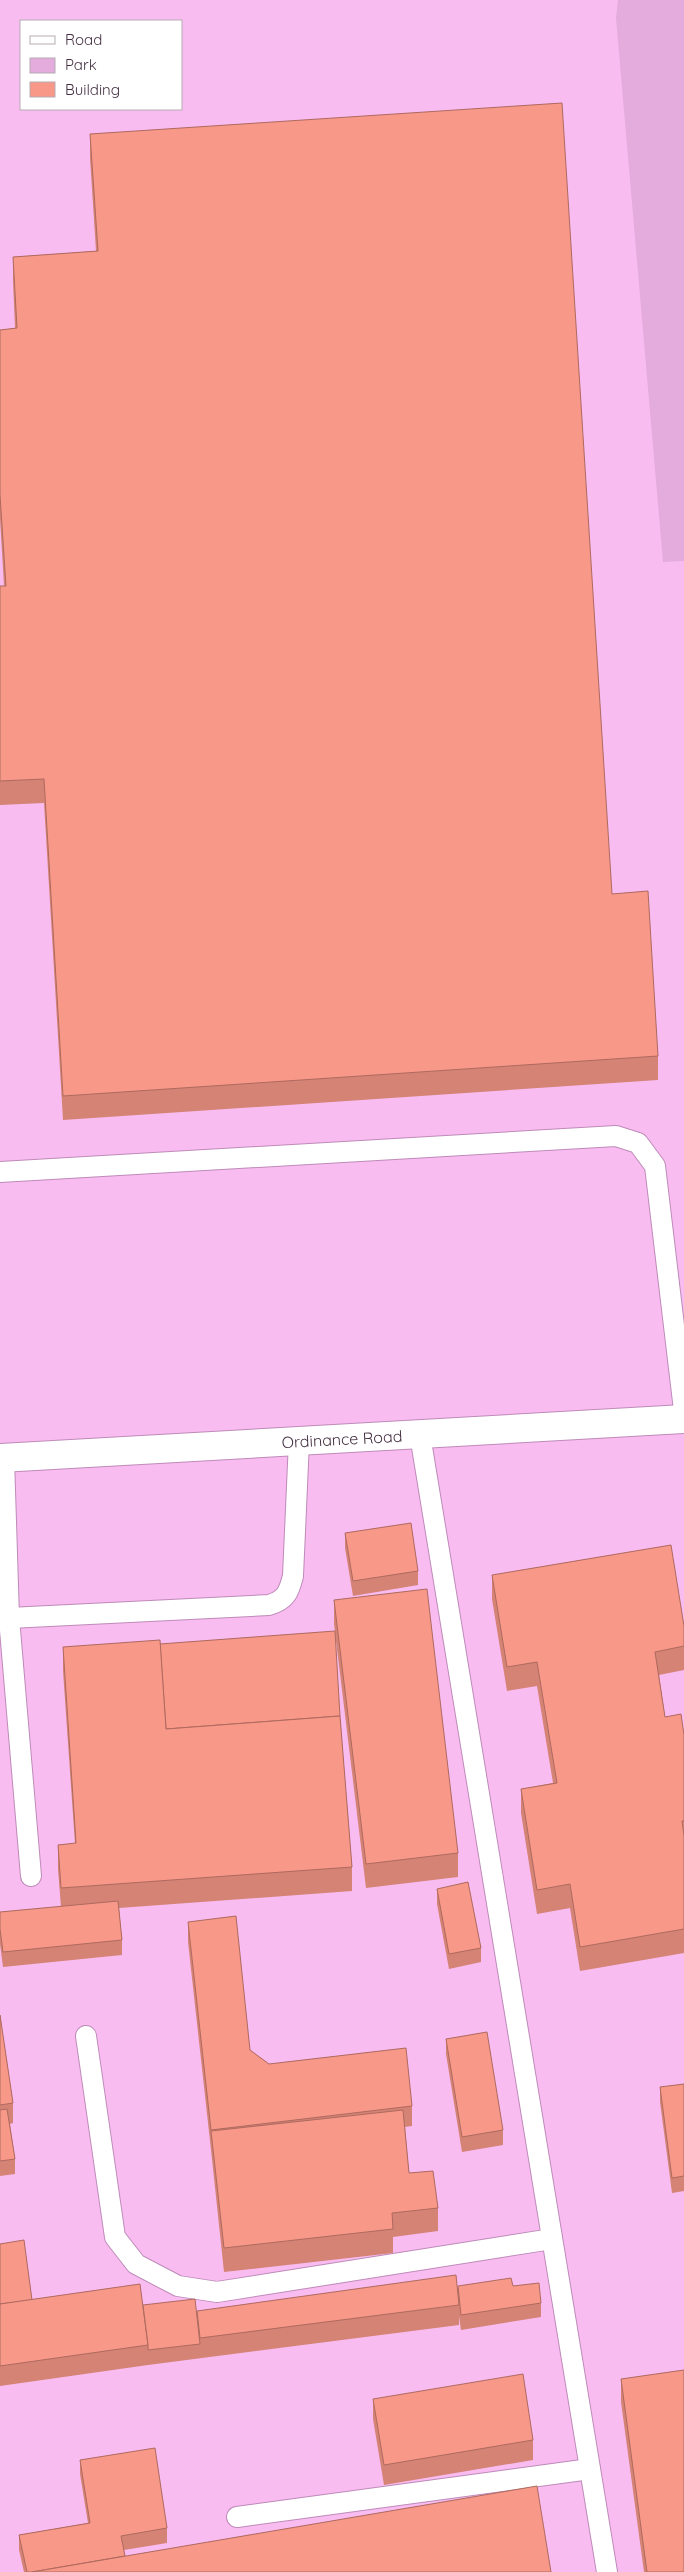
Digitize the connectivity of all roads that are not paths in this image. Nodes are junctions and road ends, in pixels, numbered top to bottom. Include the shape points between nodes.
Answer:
1 (0, 1172) edge
2 (684, 1410) edge
3 (684, 1420) edge
4 (420, 1435) junction
5 (299, 1441) junction
6 (2, 1458) edge
7 (9, 1618) junction
8 (31, 1876) dead end
9 (86, 2036) dead end
10 (552, 2239) junction
11 (590, 2469) junction
12 (237, 2517) dead end
13 (607, 2572) edge

1 - 2 lane via 616,1136 638,1143 655,1166
3 - 4 street, Ordinance Road
4 - 5 street, Ordinance Road
4 - 10 lane
5 - 6 street, Ordinance Road
5 - 7 lane via 293,1576 290,1591 282,1601
6 - 7 lane
7 - 8 lane
9 - 10 lane via 115,2236 136,2264 178,2286 217,2292
10 - 11 lane
11 - 12 lane
11 - 13 lane

